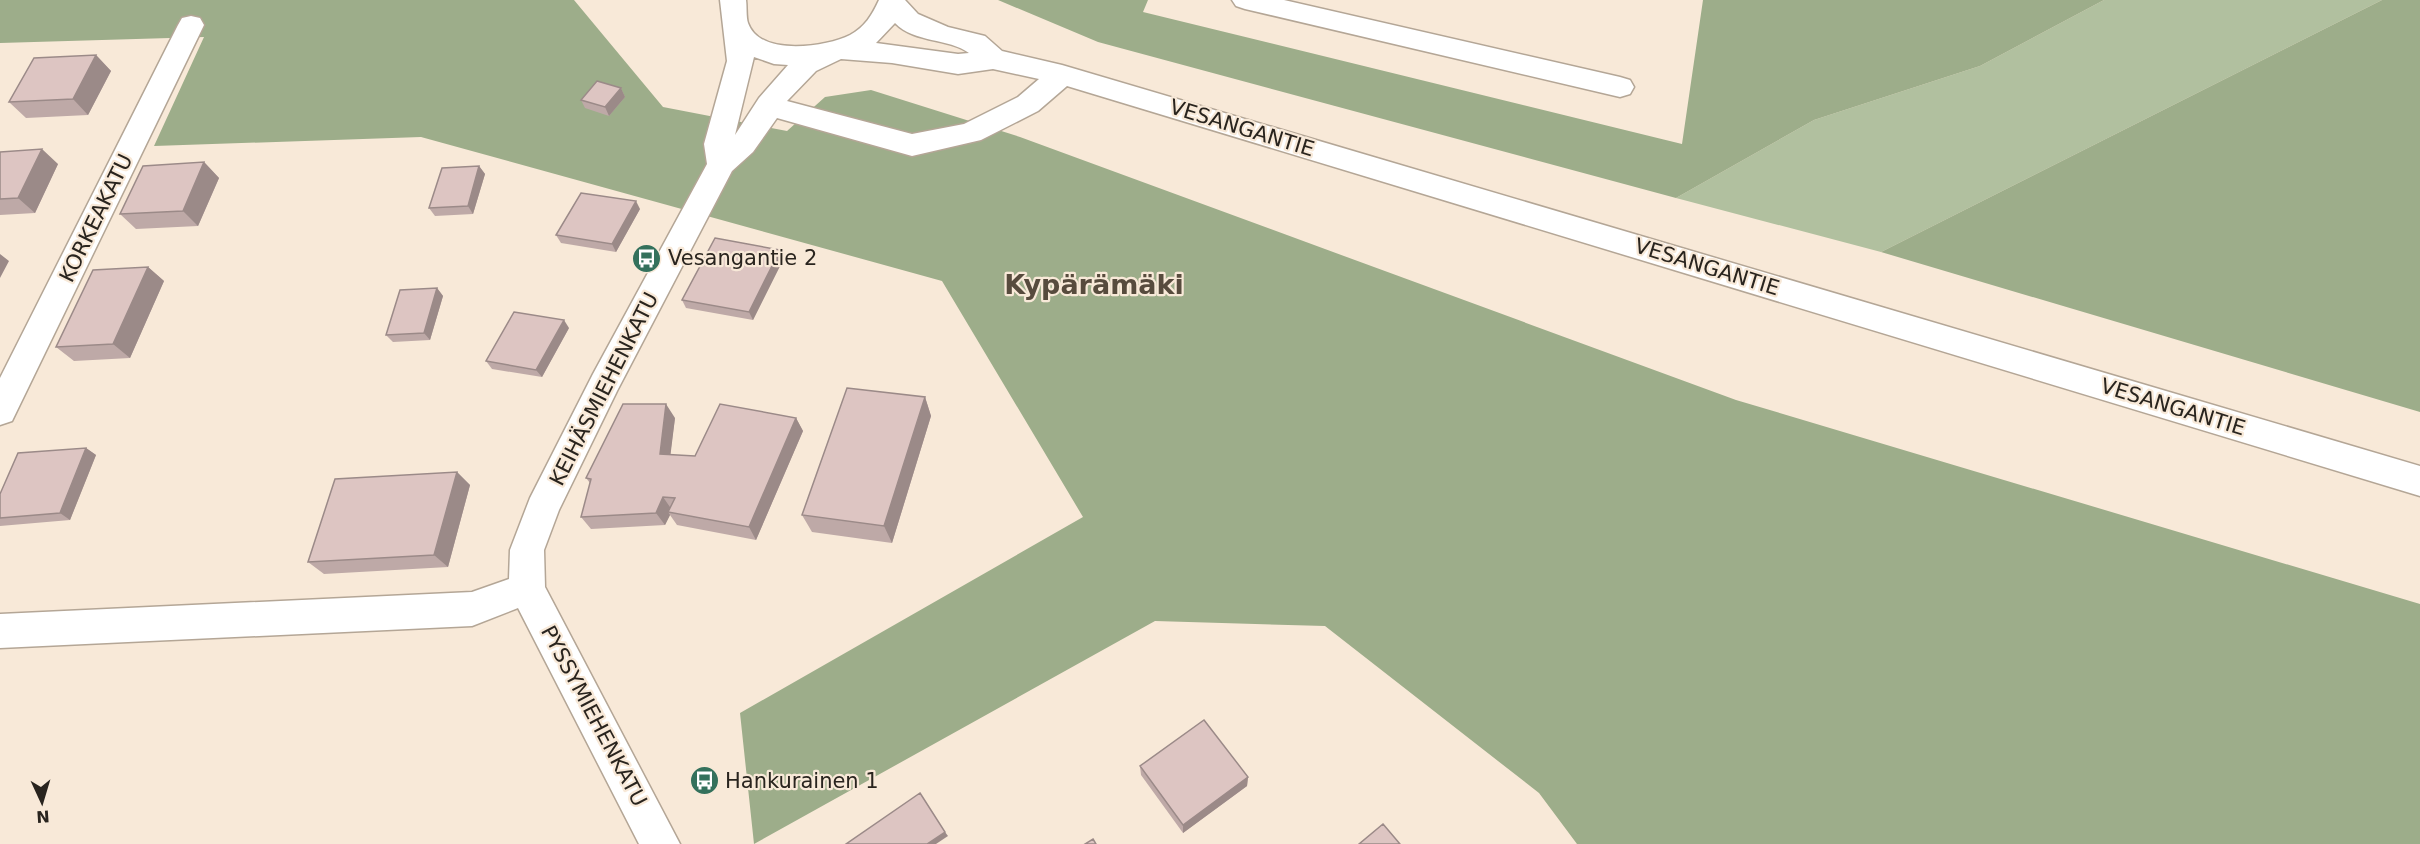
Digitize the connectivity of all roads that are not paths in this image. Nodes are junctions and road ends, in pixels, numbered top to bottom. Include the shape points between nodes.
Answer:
1 (733, 0) edge
2 (1245, 0) edge
3 (892, 2) edge
4 (191, 25) dead end
5 (738, 33) junction
6 (832, 52) junction
7 (993, 59) junction
8 (1062, 75) junction
9 (1620, 87) dead end
10 (769, 105) junction
11 (721, 164) junction
12 (0, 411) edge
13 (2420, 481) edge
14 (527, 589) junction
15 (0, 631) edge
16 (660, 844) edge

1 - 5 street, KEIHÄSMIEHENKATU via 732,22
2 - 9 street
3 - 6 street, KEIHÄSMIEHENKATU via 870,34
3 - 7 street, VESANGANTIE via 909,21 975,43
4 - 12 street, KORKEAKATU
5 - 6 street, VESANGANTIE via 764,51 782,56
5 - 11 street, KEIHÄSMIEHENKATU via 741,60 718,144
6 - 7 street, VESANGANTIE via 892,53 958,63
6 - 10 street, KEIHÄSMIEHENKATU via 800,66
7 - 8 street, VESANGANTIE
8 - 10 street via 1028,104 971,134 912,145
8 - 13 street, VESANGANTIE
10 - 11 street, KEIHÄSMIEHENKATU via 742,146
11 - 14 street, KEIHÄSMIEHENKATU via 604,384 543,509 527,550
14 - 15 street via 472,609
14 - 16 street, PYSSYMIEHENKATU

